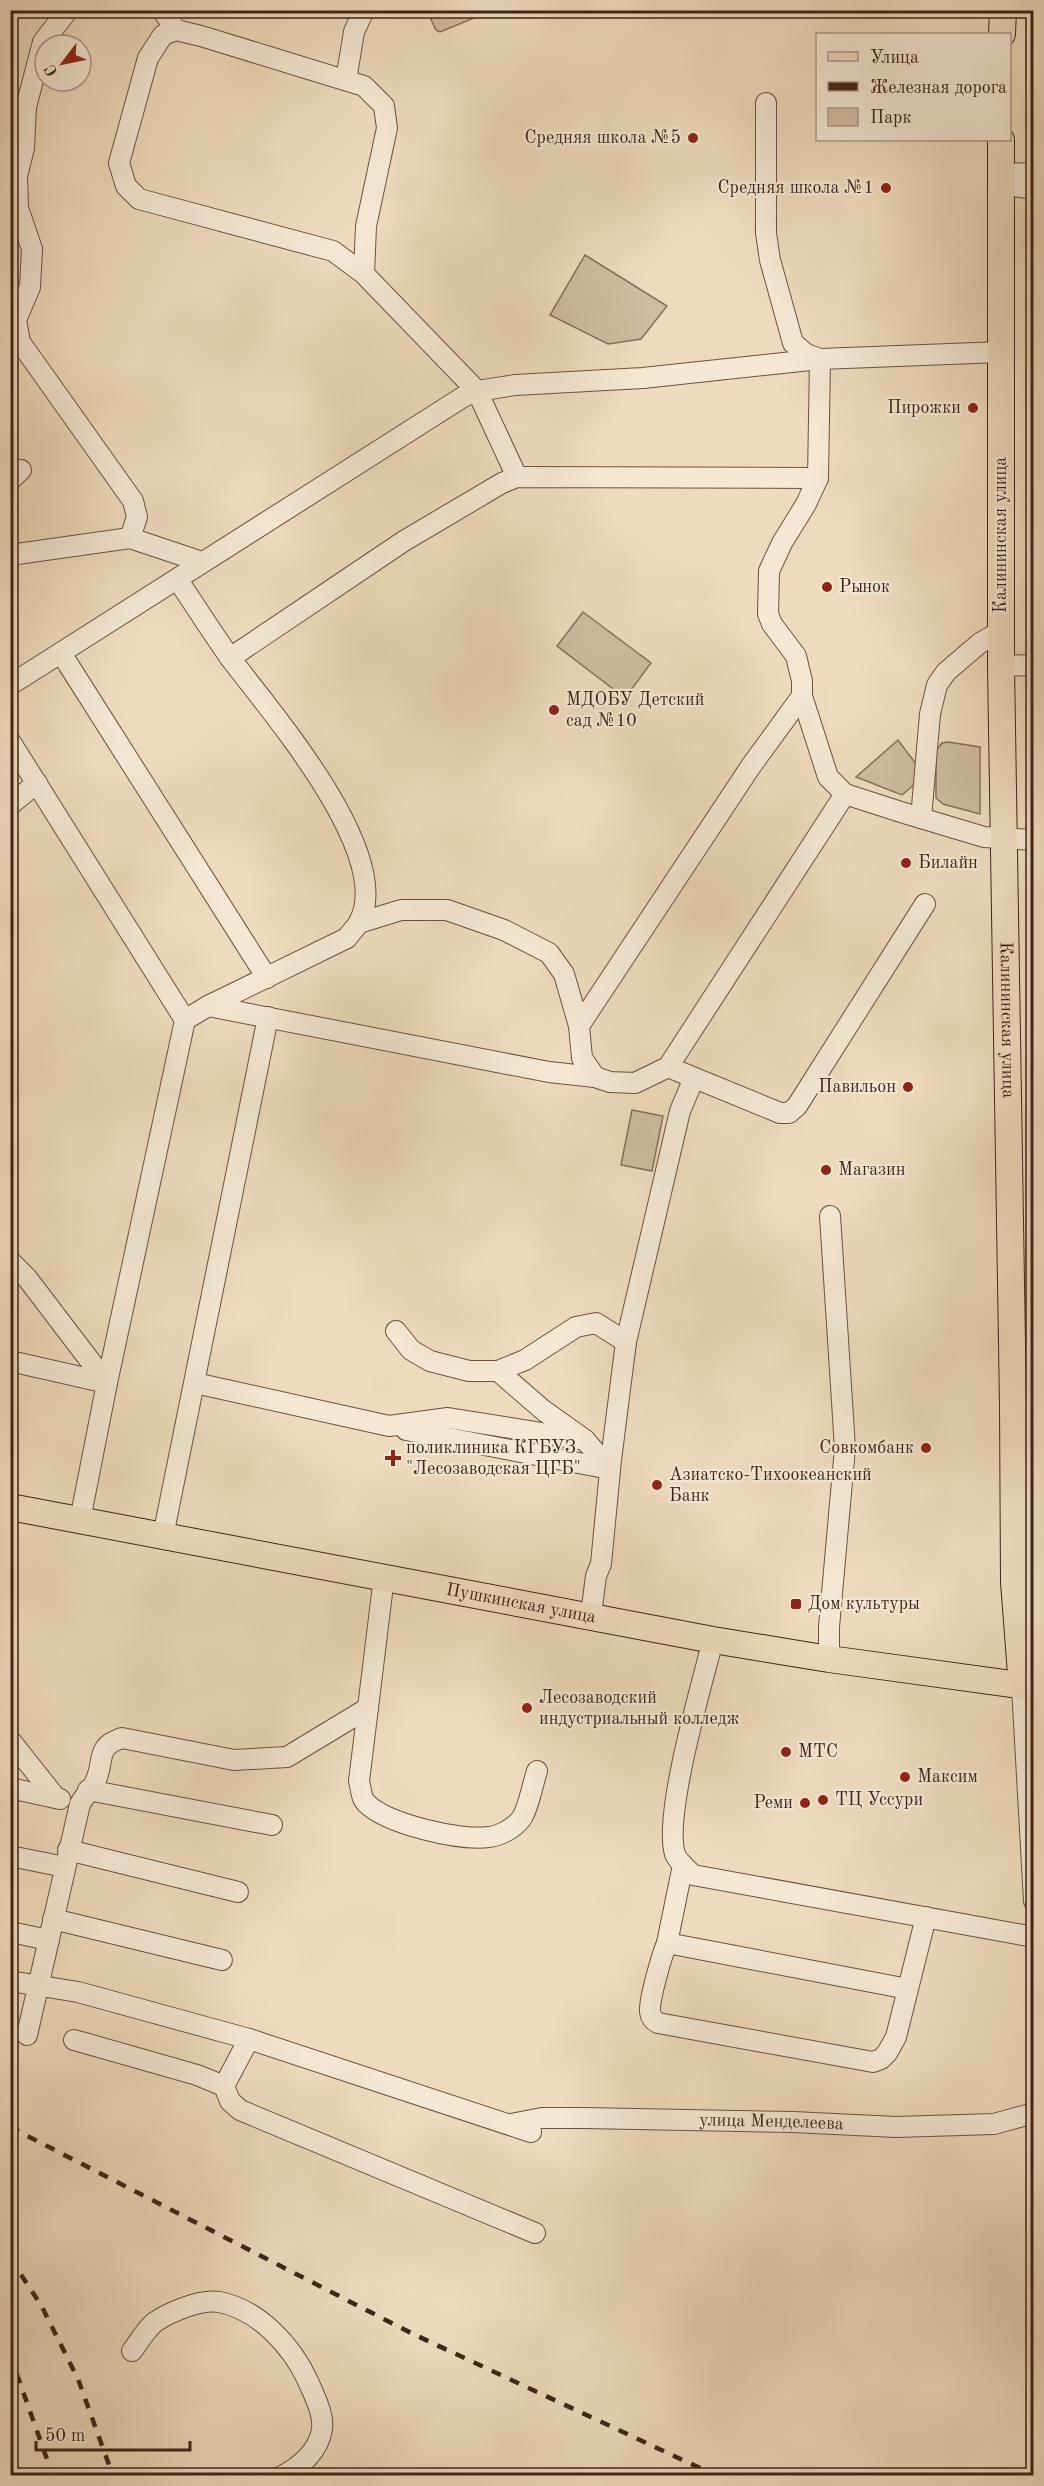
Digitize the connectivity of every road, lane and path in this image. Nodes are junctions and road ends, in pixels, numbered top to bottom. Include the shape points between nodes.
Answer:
1 (68, 10) edge
2 (162, 10) edge
3 (364, 10) edge
4 (1003, 10) edge
5 (176, 30) junction
6 (1002, 33) edge
7 (346, 80) junction
8 (766, 103) dead end
9 (1001, 141) edge
10 (1033, 173) edge
11 (1001, 179) junction
12 (1034, 189) edge
13 (14, 205) edge
14 (364, 274) junction
15 (1001, 352) junction
16 (819, 359) junction
17 (477, 391) junction
18 (517, 477) junction
19 (818, 478) junction
20 (130, 538) junction
21 (10, 555) edge
22 (202, 562) junction
23 (177, 579) junction
24 (1001, 631) junction
25 (61, 653) junction
26 (230, 658) junction
27 (1001, 666) junction
28 (1034, 666) edge
29 (10, 686) edge
30 (802, 696) junction
31 (10, 741) edge
32 (37, 783) junction
33 (845, 794) junction
34 (10, 805) edge
35 (921, 818) junction
36 (1004, 839) junction
37 (1034, 840) edge
38 (925, 904) dead end
39 (359, 923) junction
40 (267, 978) junction
41 (208, 1006) junction
42 (268, 1017) junction
43 (185, 1020) junction
44 (579, 1026) junction
45 (668, 1067) junction
46 (595, 1077) junction
47 (694, 1078) junction
48 (830, 1216) dead end
49 (10, 1261) edge
50 (396, 1331) dead end
51 (626, 1342) junction
52 (10, 1361) edge
53 (498, 1371) junction
54 (107, 1383) junction
55 (195, 1383) junction
56 (1023, 1404) edge
57 (389, 1426) junction
58 (585, 1440) junction
59 (610, 1469) junction
60 (10, 1507) edge
61 (80, 1520) junction
62 (163, 1536) junction
63 (1034, 1547) edge
64 (384, 1577) junction
65 (1014, 1582) junction
66 (591, 1615) junction
67 (713, 1640) junction
68 (829, 1659) junction
69 (1028, 1687) edge
70 (368, 1708) junction
71 (10, 1740) edge
72 (537, 1771) dead end
73 (10, 1788) edge
74 (84, 1797) junction
75 (56, 1798) junction
76 (272, 1825) dead end
77 (10, 1856) edge
78 (67, 1858) junction
79 (682, 1865) junction
80 (238, 1892) dead end
81 (1034, 1901) edge
82 (926, 1917) junction
83 (53, 1919) junction
84 (10, 1932) edge
85 (1034, 1937) edge
86 (48, 1940) junction
87 (668, 1943) junction
88 (222, 1960) dead end
89 (10, 1981) edge
90 (38, 1987) junction
91 (908, 1989) junction
92 (27, 2036) dead end
93 (249, 2039) junction
94 (74, 2040) dead end
95 (224, 2086) junction
96 (1034, 2113) edge
97 (509, 2125) junction
98 (531, 2132) dead end
99 (535, 2233) dead end
100 (132, 2351) dead end
101 (282, 2475) edge

1 - 13 street via 43,42 26,107
2 - 5 street
3 - 7 street via 354,32
4 - 6 main road
5 - 7 street
5 - 14 street via 163,35 148,58 119,163 126,186 139,199 333,251
7 - 14 street via 364,86 384,106 387,128 366,226
8 - 16 street via 766,233 770,260 793,343
9 - 11 main road, Калининская улица
10 - 11 street
11 - 12 street
11 - 15 main road, Калининская улица
13 - 20 street via 32,249 30,287 16,320 20,342 133,501 137,517
14 - 17 street
15 - 16 street
15 - 24 main road, Калининская улица
16 - 17 street
16 - 19 street
17 - 18 street
17 - 22 street
18 - 19 street
18 - 26 street via 404,541
19 - 30 street via 770,571 768,614 796,656
20 - 21 street
20 - 22 street
22 - 23 street
23 - 25 street
23 - 26 street
24 - 27 main road, Калининская улица
24 - 35 street via 980,643 946,672 937,685 930,714
25 - 29 street
25 - 40 street
26 - 39 street via 307,759 340,812 365,878 365,902
27 - 28 street
27 - 36 main road, Калининская улица
30 - 33 street via 828,777
30 - 44 street via 751,766
31 - 32 street
32 - 34 street
32 - 43 street
33 - 35 street
33 - 45 street
35 - 36 street
36 - 37 street
36 - 56 main road, Калининская улица
38 - 47 street via 789,1113 780,1113
39 - 40 street via 346,938
39 - 44 street via 401,910 447,910 504,930 549,953 564,974
40 - 41 street
41 - 42 street
41 - 43 street
42 - 46 street via 549,1072
42 - 55 street
43 - 54 street
44 - 46 street via 582,1058
45 - 46 street via 635,1083
45 - 47 street
47 - 51 street via 680,1110
48 - 68 street via 845,1448
49 - 54 street
50 - 53 street via 411,1350 430,1361 469,1371
51 - 53 street via 596,1323 576,1327 525,1360
51 - 59 street
52 - 54 street
53 - 58 street
54 - 61 street
55 - 57 street
55 - 62 street
56 - 65 main road, Калининская улица
57 - 58 street via 448,1418
57 - 59 street
58 - 59 street
59 - 66 street via 601,1564
60 - 61 main road, Пушкинская улица
61 - 62 main road, Пушкинская улица
62 - 64 main road, Пушкинская улица
63 - 65 street
64 - 66 main road, Пушкинская улица
64 - 70 street
65 - 69 main road, Калининская улица
66 - 67 main road, Пушкинская улица
67 - 68 main road, Пушкинская улица
67 - 79 street via 672,1828 675,1855
68 - 69 main road, Пушкинская улица
69 - 81 street, Калининская улица
70 - 72 street via 359,1781 364,1801 384,1816 440,1834 491,1837 508,1831 522,1818
70 - 74 street via 287,1757 234,1760 122,1738 111,1742 101,1754 96,1780
71 - 75 street
73 - 75 street
74 - 75 street
74 - 76 street
74 - 78 street
77 - 78 street
78 - 80 street
78 - 83 street
79 - 82 street via 693,1875
79 - 87 street
82 - 85 street
82 - 91 street
83 - 86 street
83 - 88 street
84 - 86 street
86 - 90 street
87 - 91 street
87 - 91 street via 650,2012 658,2023 873,2062 881,2060 892,2046
89 - 90 street
90 - 92 street
90 - 93 street via 78,1992
93 - 95 street
93 - 97 street
94 - 95 street
95 - 99 street via 240,2110
96 - 97 street, улица Менделеева via 994,2124 896,2127 575,2118 542,2118
97 - 98 street
100 - 101 street via 153,2324 180,2308 217,2302 244,2310 278,2336 301,2366 317,2403 322,2429 312,2452 297,2468

